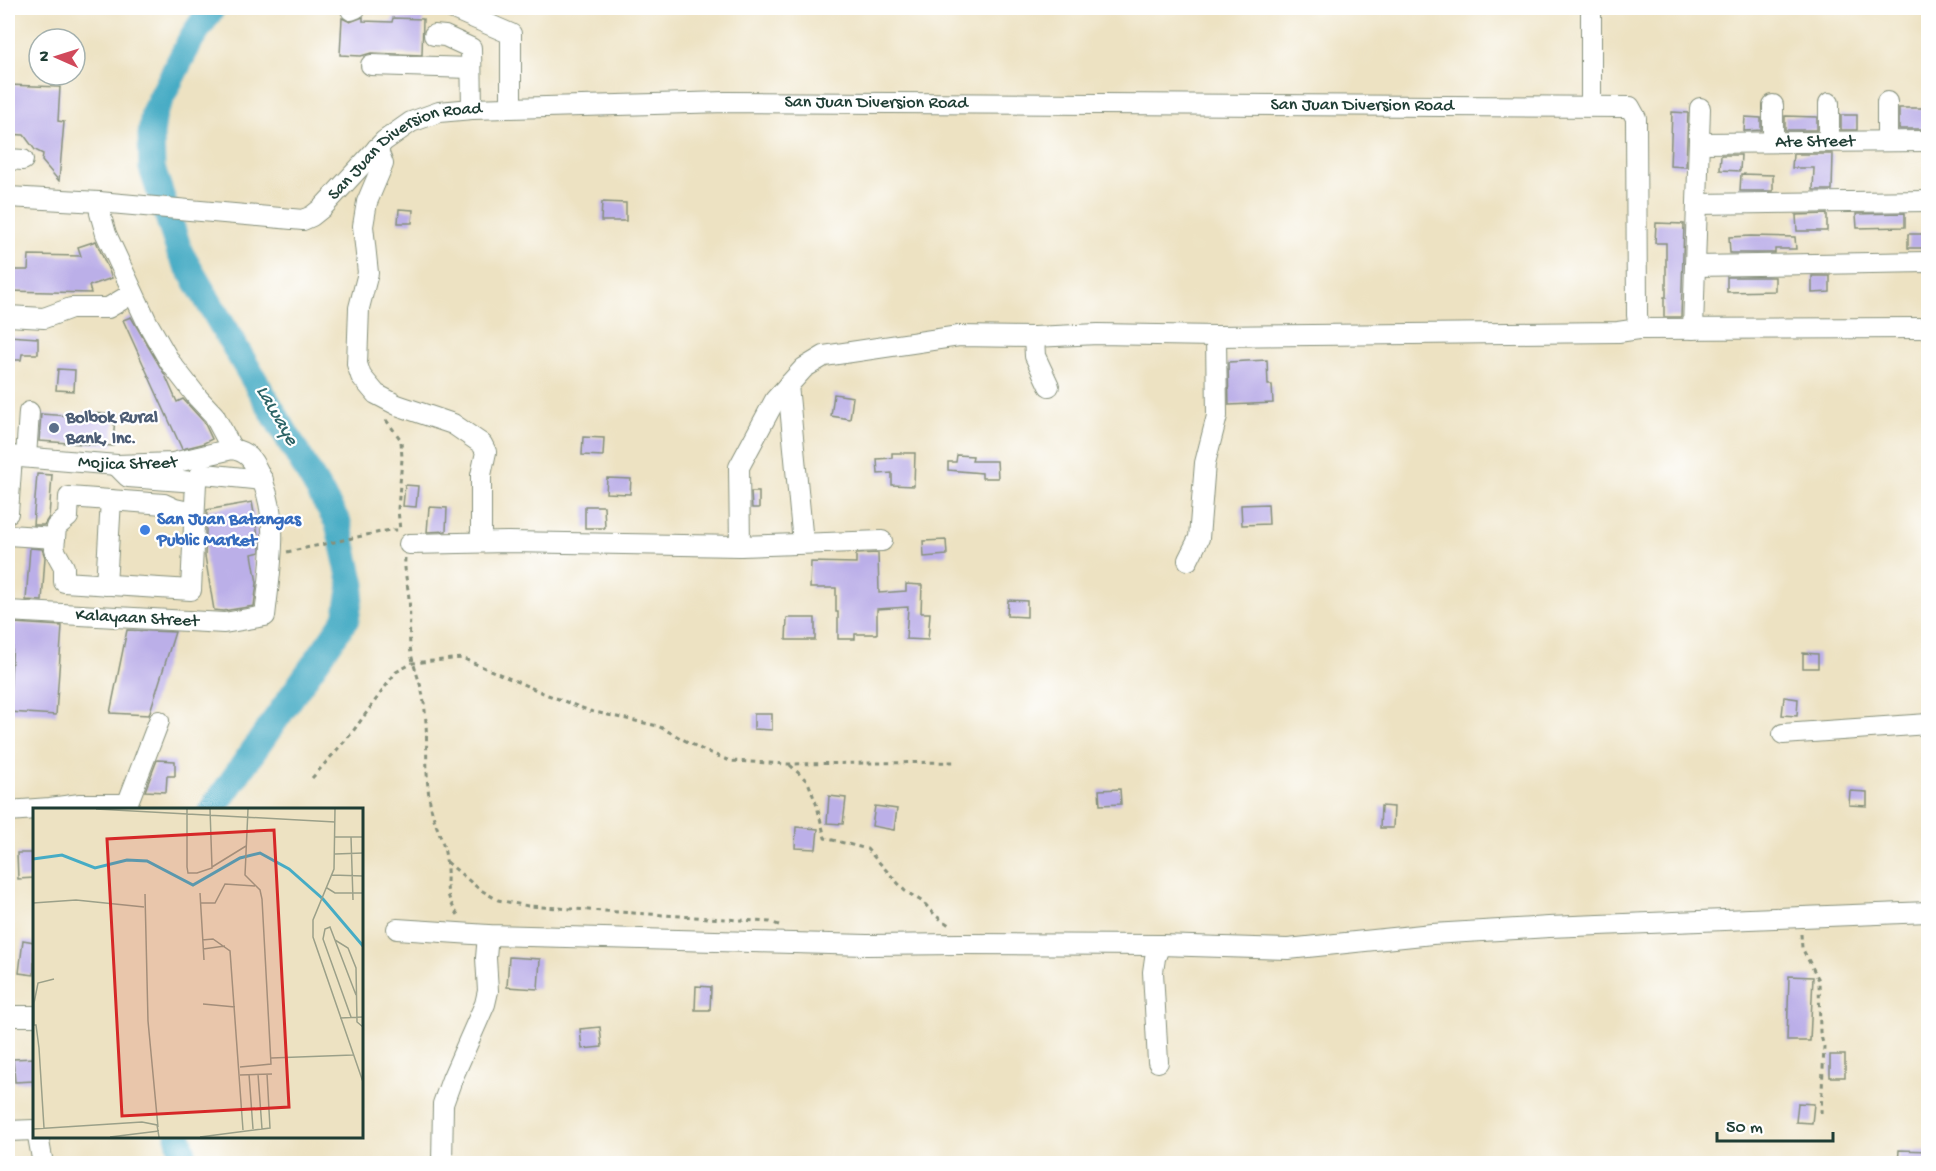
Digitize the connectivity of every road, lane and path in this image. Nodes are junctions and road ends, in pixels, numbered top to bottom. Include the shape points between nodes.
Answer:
1 (451, 8) edge
2 (1591, 8) edge
3 (434, 35) dead end
4 (371, 65) dead end
5 (471, 68) junction
6 (1887, 102) dead end
7 (1829, 103) dead end
8 (1773, 105) dead end
9 (1591, 106) junction
10 (511, 107) junction
11 (1700, 108) dead end
12 (472, 109) junction
13 (1887, 141) junction
14 (1929, 141) edge
15 (1773, 142) junction
16 (1829, 142) junction
17 (1699, 143) junction
18 (377, 148) junction
19 (8, 197) edge
20 (1929, 201) edge
21 (102, 203) junction
22 (1697, 204) junction
23 (1929, 262) edge
24 (1695, 266) junction
25 (133, 293) junction
26 (8, 316) edge
27 (1929, 328) edge
28 (1639, 329) junction
29 (1693, 329) junction
30 (1216, 336) junction
31 (1034, 337) junction
32 (788, 385) junction
33 (1049, 386) dead end
34 (29, 412) dead end
35 (384, 417) dead end
36 (239, 451) junction
37 (15, 456) edge
38 (117, 465) junction
39 (262, 480) junction
40 (196, 482) junction
41 (111, 500) junction
42 (8, 513) edge
43 (194, 513) junction
44 (8, 535) edge
45 (55, 538) junction
46 (481, 542) junction
47 (882, 542) dead end
48 (803, 543) junction
49 (409, 544) joint
50 (740, 546) junction
51 (277, 555) dead end
52 (1188, 560) dead end
53 (106, 585) junction
54 (8, 611) edge
55 (413, 663) junction
56 (159, 721) dead end
57 (1929, 724) edge
58 (1783, 734) dead end
59 (957, 762) dead end
60 (789, 764) junction
61 (312, 778) dead end
62 (127, 807) edge
63 (50, 808) edge
64 (33, 809) edge
65 (8, 811) edge
66 (447, 862) junction
67 (1929, 912) edge
68 (1799, 916) junction
69 (460, 918) dead end
70 (397, 929) dead end
71 (488, 935) junction
72 (803, 942) junction
73 (960, 944) junction
74 (1160, 945) junction
75 (8, 1016) edge
76 (33, 1016) edge
77 (1158, 1062) dead end
78 (1821, 1113) dead end
79 (33, 1130) edge
80 (8, 1131) edge
81 (38, 1138) edge
82 (43, 1164) edge
83 (442, 1164) edge

1 - 10 street via 511,34
2 - 9 street
3 - 5 street via 471,48
4 - 5 street
5 - 12 street
6 - 13 street
7 - 16 street
8 - 15 street
9 - 10 street, San Juan Diversion Road via 726,102
9 - 28 street, San Juan Diversion Road via 1630,107 1636,118
10 - 12 street, San Juan Diversion Road
11 - 17 street
12 - 18 street, San Juan Diversion Road via 439,112 411,122
13 - 14 street, Ate Street
13 - 16 street, Ate Street
15 - 16 street, Ate Street
15 - 17 street, Ate Street
17 - 22 street
18 - 21 street, San Juan Diversion Road via 312,216 303,220
18 - 46 street via 383,164 367,202 363,226 368,273 359,308 357,364 375,394 453,424 482,444 486,452 481,475
19 - 21 street, San Juan Diversion Road
20 - 22 street
21 - 25 street via 102,224
22 - 24 street
23 - 24 street
24 - 29 street
25 - 26 street via 108,308 71,308 44,318
25 - 36 street via 170,362
27 - 29 street
28 - 29 street
28 - 30 street
30 - 31 street
30 - 52 street via 1217,416 1206,463 1198,538
31 - 32 street via 959,336 824,356 804,368
31 - 33 street via 1035,356
32 - 48 street
32 - 50 street via 764,418 739,467
34 - 37 street
35 - 51 path via 401,440 400,531
36 - 38 street, Mojica Street via 173,463
36 - 39 street
37 - 38 street, Mojica Street
37 - 42 street
38 - 40 street via 128,477
39 - 40 street via 205,474
39 - 54 street, Kalayaan Street via 271,513 272,556 265,616 224,623
40 - 43 street
41 - 43 street via 164,504
41 - 45 street via 69,497 68,517 56,527
41 - 53 street
43 - 53 street via 190,590
44 - 45 street
45 - 53 street via 54,549 64,567 64,582
46 - 49 street
46 - 50 street
47 - 48 street
48 - 50 street
49 - 55 path via 404,570
55 - 60 path via 462,658 590,711 658,726 730,761
55 - 61 path via 396,672 351,734
55 - 66 path via 428,734 426,768 431,808
56 - 62 street
57 - 58 street
59 - 60 path
60 - 73 path via 808,782 825,838 867,849 904,891 951,926
62 - 63 street via 80,804
64 - 65 street
66 - 69 path via 446,888
66 - 72 path via 498,900 528,906 770,921
67 - 68 street
68 - 74 street via 1432,934 1288,949
68 - 78 path via 1802,948 1819,980 1824,1047
70 - 71 street
71 - 72 street
71 - 83 street via 488,991 443,1104
72 - 73 street
73 - 74 street
74 - 77 street via 1154,972
75 - 76 street
79 - 80 street
81 - 82 street

